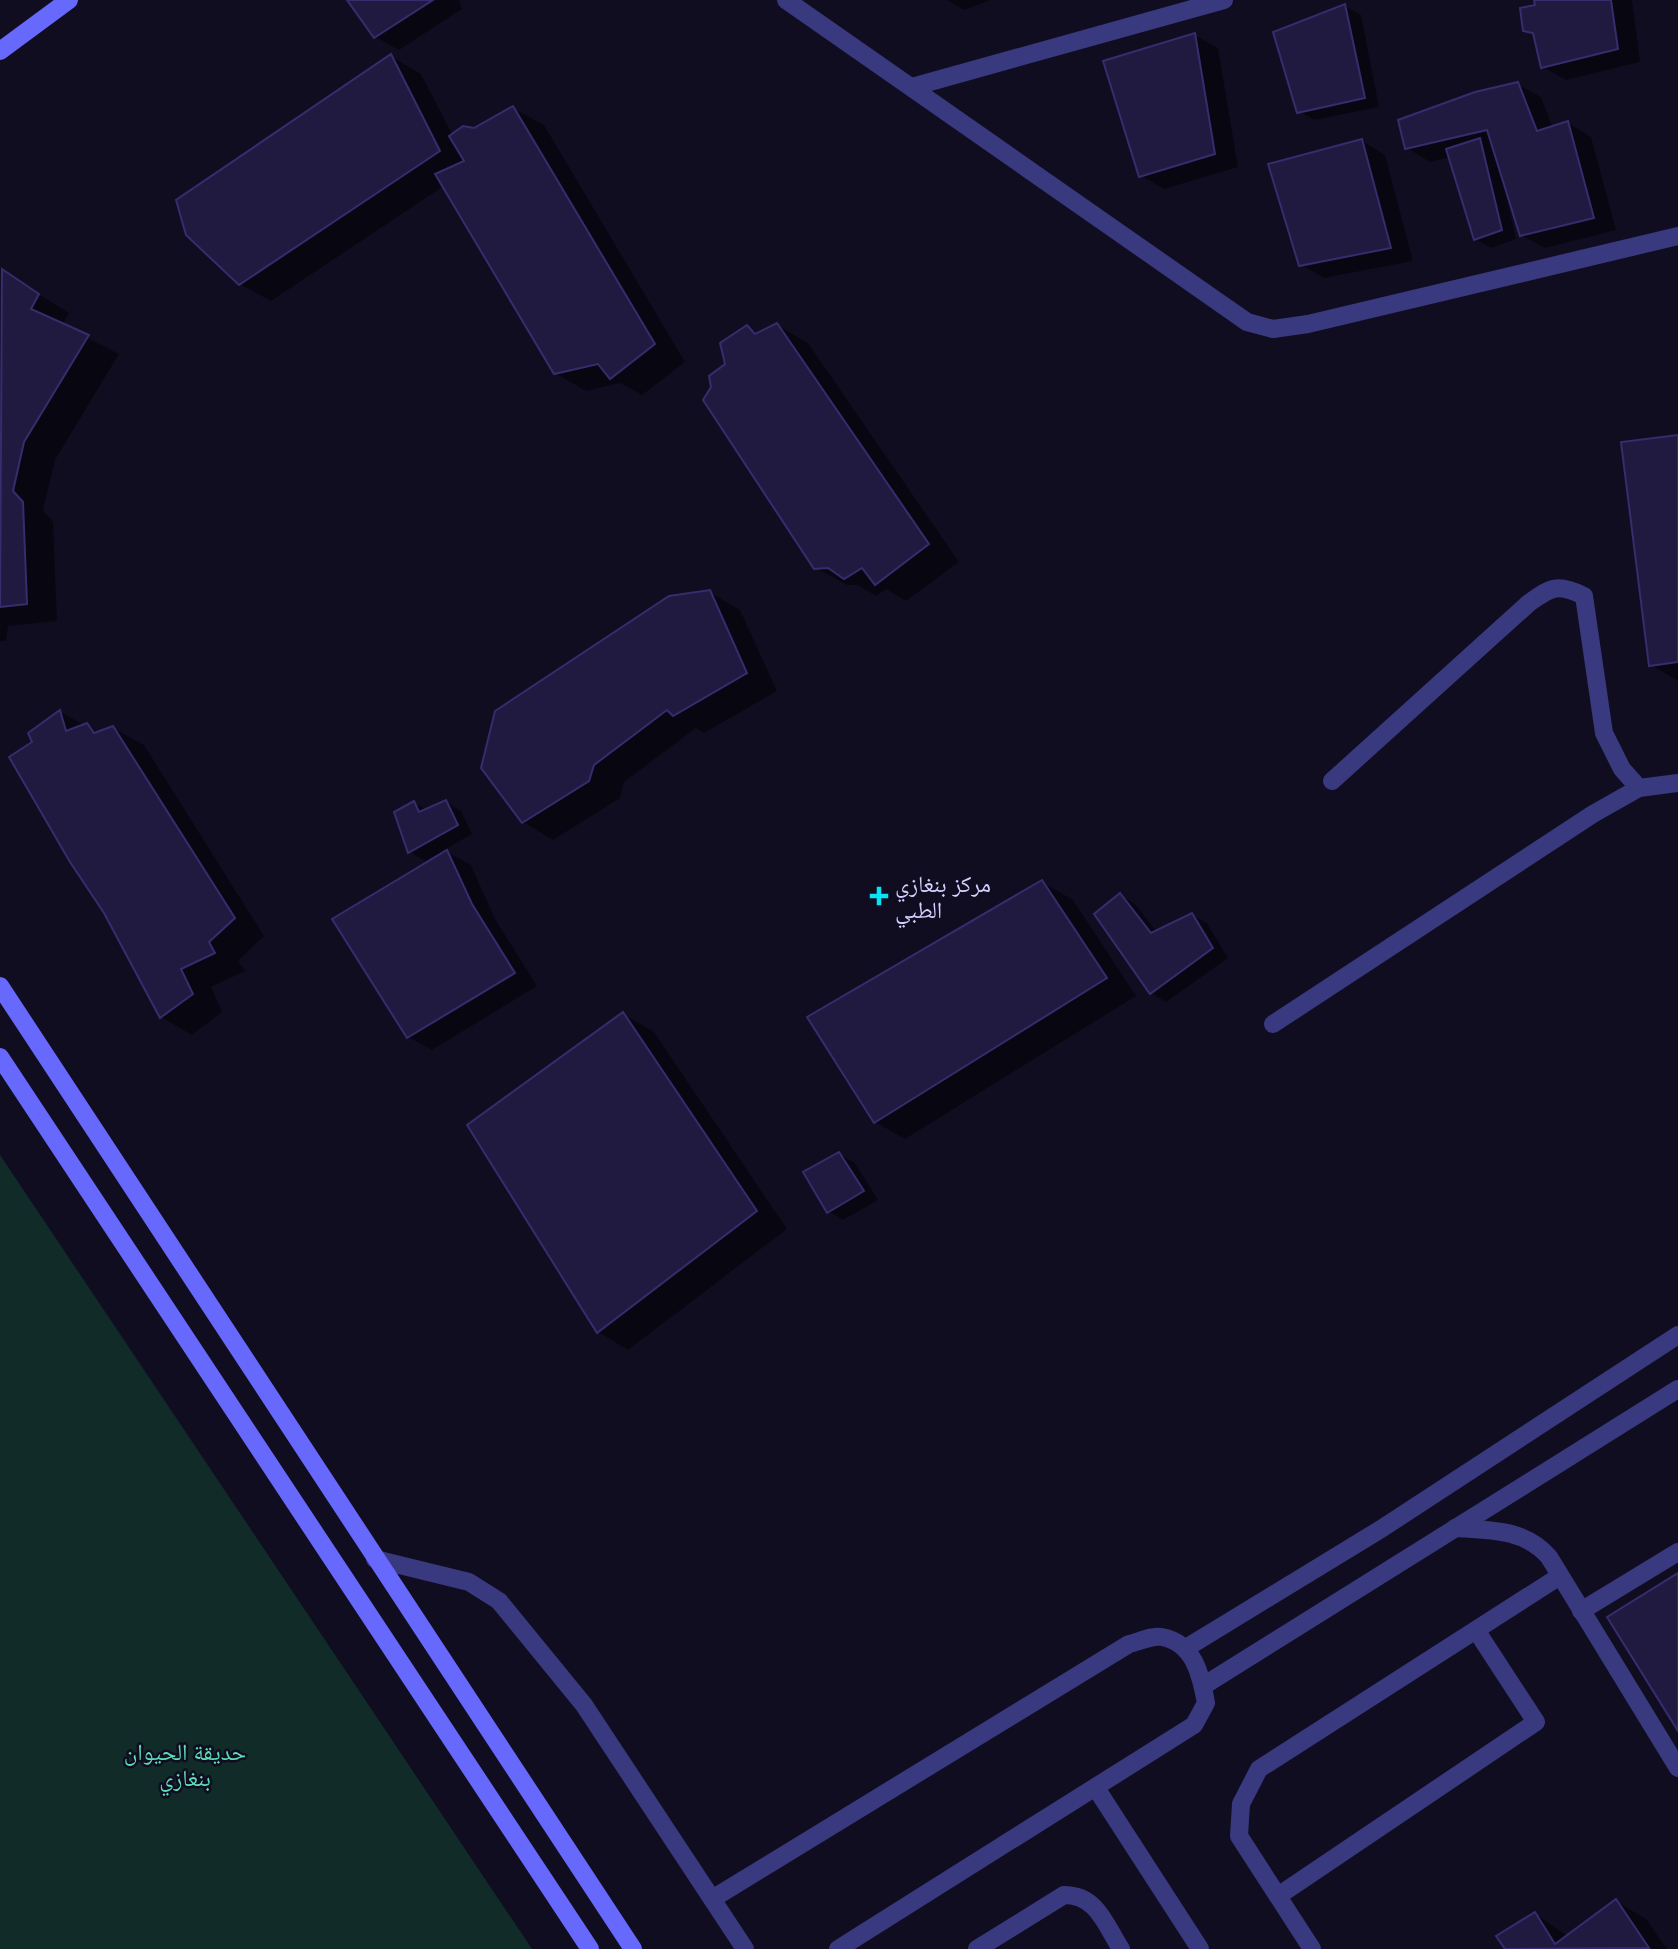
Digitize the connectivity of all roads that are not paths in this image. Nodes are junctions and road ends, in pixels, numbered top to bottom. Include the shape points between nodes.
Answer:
1 (69, 0) edge
2 (786, 0) edge
3 (1224, 0) edge
4 (0, 51) edge
5 (912, 87) junction
6 (1678, 236) edge
7 (1332, 781) dead end
8 (1678, 783) edge
9 (1639, 788) junction
10 (0, 986) edge
11 (1273, 1024) dead end
12 (0, 1056) edge
13 (1678, 1335) edge
14 (1678, 1388) edge
15 (1455, 1528) junction
16 (1678, 1552) edge
17 (375, 1559) junction
18 (1560, 1576) junction
19 (1581, 1611) junction
20 (1476, 1630) junction
21 (1186, 1648) junction
22 (1203, 1686) junction
23 (1678, 1768) edge
24 (1096, 1788) junction
25 (1278, 1896) junction
26 (712, 1899) junction
27 (859, 1943) edge
28 (590, 1949) edge
29 (633, 1949) edge
30 (745, 1949) edge
31 (838, 1949) edge
32 (977, 1949) edge
33 (1121, 1949) edge
34 (1200, 1949) edge
35 (1312, 1949) edge

1 - 4 main road
2 - 5 street
3 - 5 street
5 - 6 street via 1247,322 1273,329
7 - 9 street via 1529,603 1548,589 1567,588 1584,596 1605,733 1622,769
8 - 9 street
9 - 11 street
10 - 17 main road
12 - 28 main road
13 - 21 street via 1381,1530
14 - 15 street
15 - 18 street via 1489,1530 1536,1543
15 - 22 street
16 - 19 street
17 - 26 street via 469,1581 499,1601 584,1705
17 - 29 main road
18 - 19 street
18 - 20 street
19 - 23 street
20 - 25 street via 1259,1769 1241,1804 1239,1836
20 - 25 street via 1536,1722
21 - 22 street
21 - 26 street via 1160,1637 1129,1644
22 - 24 street via 1206,1703 1194,1725
24 - 27 street
24 - 34 street
25 - 35 street
26 - 30 street
27 - 31 street
32 - 33 street via 1063,1895 1079,1895 1091,1902

